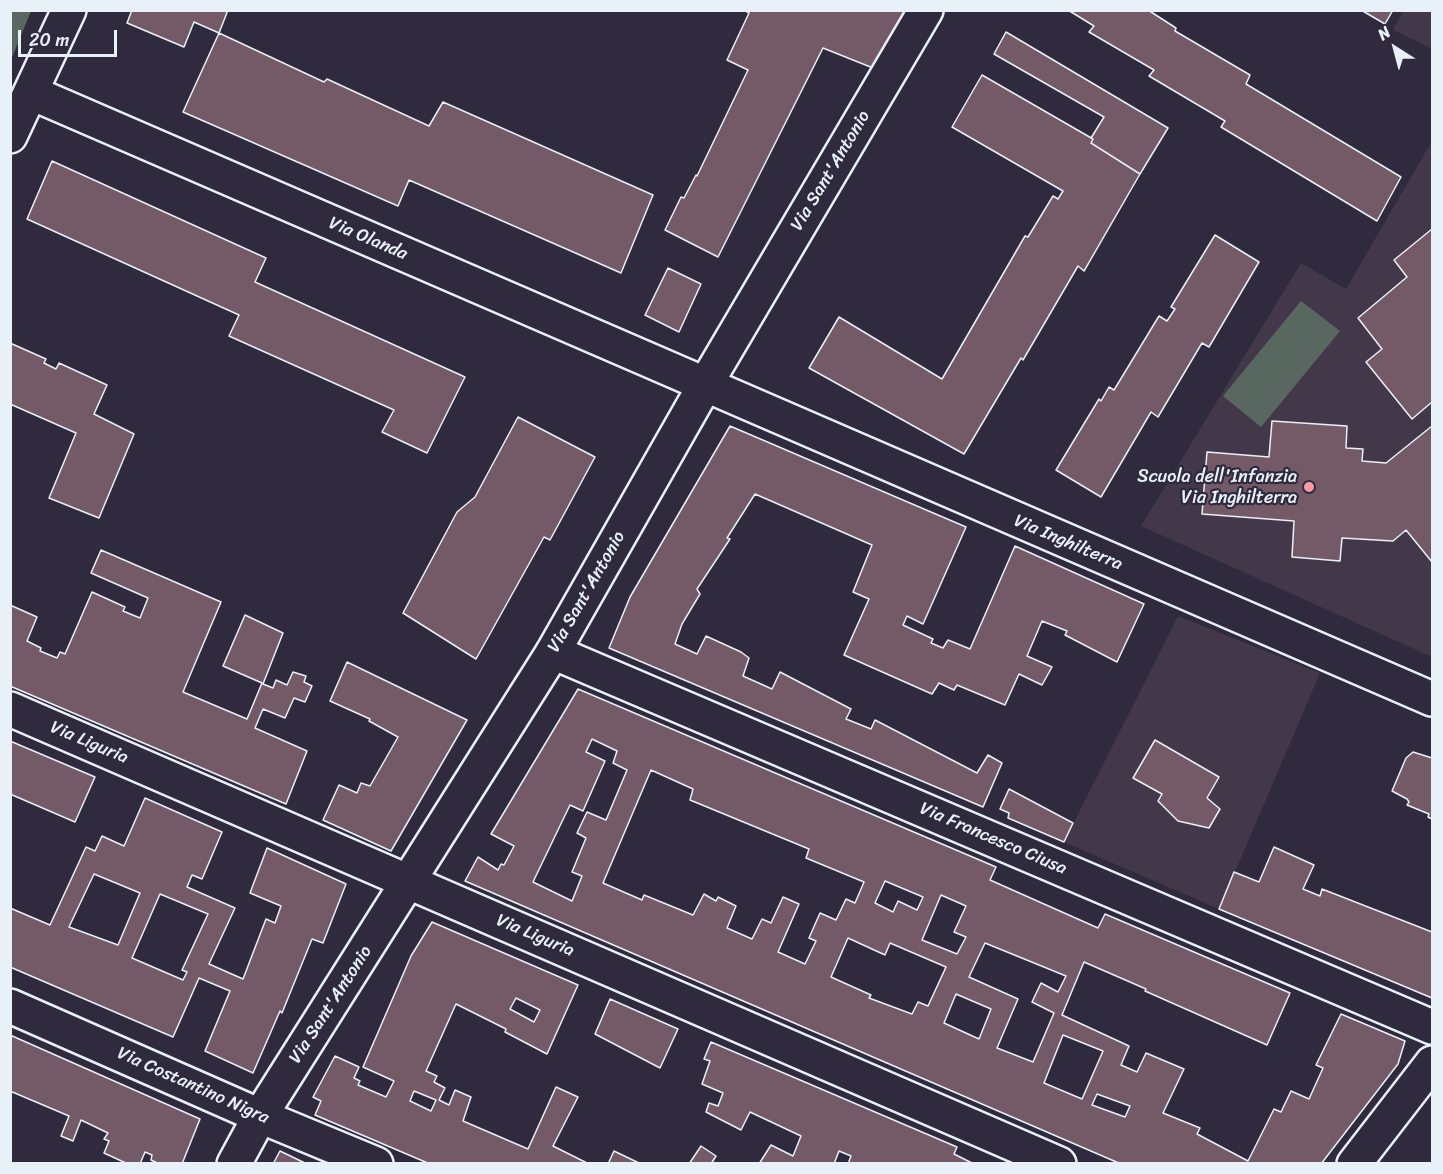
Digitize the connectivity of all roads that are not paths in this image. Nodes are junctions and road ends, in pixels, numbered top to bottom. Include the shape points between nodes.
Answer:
1 (69, 10) edge
2 (926, 10) edge
3 (32, 93) junction
4 (10, 136) edge
5 (705, 385) junction
6 (553, 652) junction
7 (1432, 699) edge
8 (10, 709) edge
9 (409, 882) junction
10 (10, 1006) edge
11 (1432, 1027) edge
12 (1432, 1063) edge
13 (260, 1116) junction
14 (234, 1164) edge
15 (376, 1164) edge
16 (1059, 1164) edge
17 (1354, 1164) edge

1 - 3 street
2 - 5 street, Via Sant'Antonio
3 - 4 street
3 - 5 street, Via Olanda
5 - 6 street, Via Sant'Antonio
5 - 7 street, Via Inghilterra
6 - 9 street, Via Sant'Antonio
6 - 11 street, Via Francesco Ciusa
8 - 9 street, Via Liguria
9 - 13 street, Via Sant'Antonio
9 - 16 street, Via Liguria
10 - 13 street, Via Costantino Nigra
12 - 17 street
13 - 14 street, Via Sant'Antonio
13 - 15 street, Via Costantino Nigra

